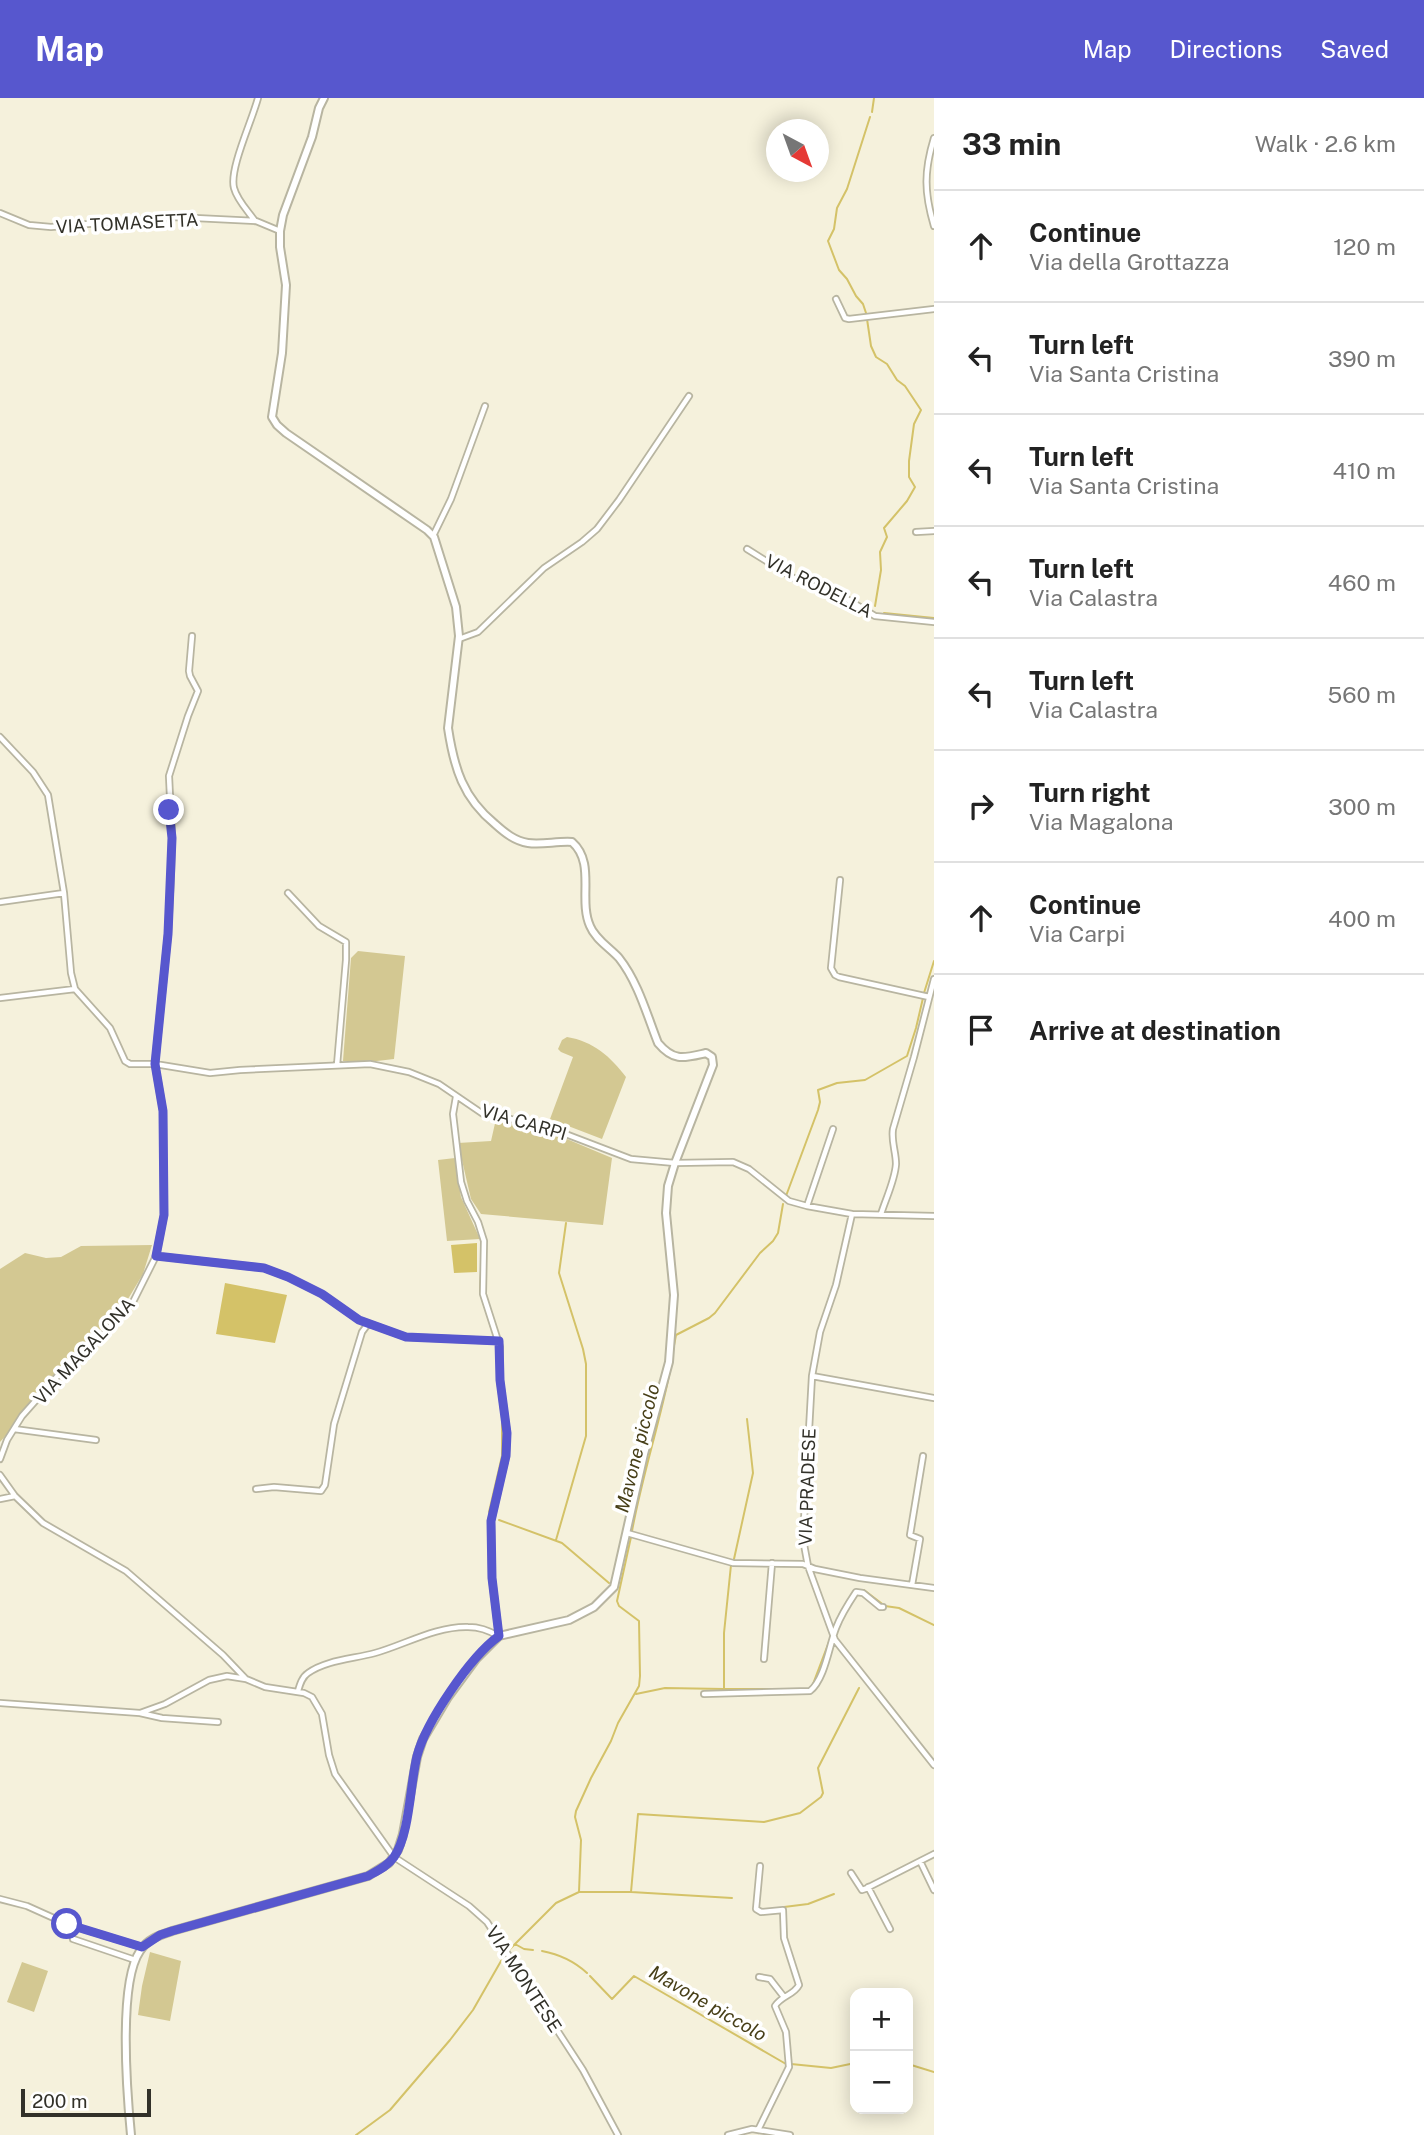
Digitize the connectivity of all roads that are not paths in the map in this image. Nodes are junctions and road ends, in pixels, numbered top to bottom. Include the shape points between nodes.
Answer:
1 (258, 98) edge
2 (324, 98) edge
3 (934, 138) edge
4 (0, 213) edge
5 (256, 221) junction
6 (934, 226) edge
7 (280, 231) junction
8 (836, 299) dead end
9 (934, 309) edge
10 (688, 396) dead end
11 (485, 406) dead end
12 (916, 531) dead end
13 (934, 531) edge
14 (433, 536) junction
15 (747, 549) dead end
16 (934, 622) edge
17 (192, 636) dead end
18 (459, 639) junction
19 (0, 737) edge
20 (2, 743) edge
21 (840, 880) dead end
22 (64, 893) junction
23 (288, 893) dead end
24 (0, 902) edge
25 (934, 979) edge
26 (75, 989) junction
27 (929, 997) junction
28 (0, 998) edge
29 (155, 1064) junction
30 (337, 1065) junction
31 (456, 1097) junction
32 (832, 1129) dead end
33 (674, 1163) junction
34 (807, 1206) junction
35 (852, 1214) junction
36 (881, 1214) junction
37 (934, 1216) edge
38 (156, 1256) junction
39 (368, 1324) junction
40 (499, 1341) junction
41 (812, 1376) junction
42 (934, 1398) edge
43 (14, 1429) junction
44 (96, 1440) dead end
45 (923, 1456) dead end
46 (0, 1459) edge
47 (0, 1475) edge
48 (256, 1489) dead end
49 (15, 1496) junction
50 (0, 1499) edge
51 (627, 1533) junction
52 (772, 1563) junction
53 (808, 1566) junction
54 (912, 1585) junction
55 (934, 1588) edge
56 (883, 1607) dead end
57 (499, 1636) junction
58 (833, 1636) junction
59 (764, 1659) dead end
60 (246, 1679) junction
61 (298, 1691) junction
62 (704, 1694) dead end
63 (0, 1703) edge
64 (140, 1713) junction
65 (218, 1722) dead end
66 (934, 1765) edge
67 (934, 1854) edge
68 (394, 1857) junction
69 (920, 1861) junction
70 (760, 1866) dead end
71 (851, 1873) dead end
72 (869, 1888) junction
73 (934, 1890) edge
74 (0, 1899) edge
75 (890, 1929) dead end
76 (73, 1939) dead end
77 (142, 1947) junction
78 (135, 1959) junction
79 (759, 1977) dead end
80 (784, 1997) junction
81 (758, 2130) junction
82 (131, 2135) edge
83 (618, 2135) edge
84 (728, 2135) edge
85 (790, 2135) edge

1 - 5 street via 232,179 237,196
2 - 7 street
3 - 6 street via 925,185
4 - 5 street, VIA TOMASETTA via 29,225 51,227 175,217
5 - 7 street, VIA TOMASETTA
7 - 14 street via 286,285 272,417 286,433
8 - 9 street via 849,319
10 - 18 street via 597,529 544,568 478,632
11 - 14 street
12 - 13 street
14 - 18 street via 456,607
15 - 16 street, VIA RODELLA via 795,579 876,616
17 - 29 street via 190,676 198,691 169,776 171,874
18 - 33 street via 448,728 457,768 472,802 513,838 534,844 572,842 579,848 590,927 629,973 659,1043 675,1056 706,1053 712,1057 711,1074
19 - 20 street
20 - 22 street via 33,772 48,795
21 - 27 street via 832,972
22 - 24 street
22 - 26 street
23 - 30 street via 319,926 346,942
25 - 27 street
26 - 28 street
26 - 29 street, VIA CARPI via 110,1028 125,1061
27 - 36 street via 893,1129 895,1171
29 - 30 street, VIA CARPI via 221,1074
29 - 38 street, VIA MAGALONA via 163,1111 164,1178 164,1215
30 - 31 street, VIA CARPI via 370,1064 409,1072
31 - 33 street, VIA CARPI via 483,1114 542,1125 631,1159
31 - 40 street via 453,1114 461,1182 484,1241 483,1294
32 - 34 street
33 - 34 street, VIA CARPI via 733,1162 789,1201
33 - 51 street via 666,1213 674,1295 669,1362
34 - 35 street, VIA CARPI
35 - 36 street, VIA CARPI
35 - 41 street, VIA PRADESE
36 - 37 street, VIA CARPI
38 - 39 street via 264,1268 322,1294
38 - 43 street, VIA MAGALONA via 132,1302 81,1359 62,1371
39 - 40 street via 406,1337
39 - 48 street via 334,1424 321,1491
40 - 57 street via 506,1456 491,1521
41 - 42 street
41 - 53 street, VIA PRADESE via 802,1531
43 - 44 street, VIA MAGALONA
43 - 46 street, VIA MAGALONA
45 - 54 street via 910,1535 920,1539
47 - 49 street
49 - 50 street
49 - 60 street via 54,1531 126,1571
51 - 52 street via 733,1563
51 - 57 street via 614,1587 594,1607 569,1620
52 - 53 street
52 - 59 street
53 - 54 street
53 - 58 street, VIA PRADESE
54 - 55 street
56 - 58 street via 856,1592
57 - 61 street via 468,1627 421,1637 323,1665 306,1674
57 - 68 street via 463,1674 423,1739
58 - 62 street via 818,1682 810,1691
58 - 66 street, VIA PRADESE
60 - 61 street
60 - 64 street via 219,1677
61 - 68 street via 318,1704 335,1774
63 - 64 street
64 - 65 street
67 - 69 street
68 - 77 street via 368,1876 172,1931
68 - 83 street, VIA MONTESE via 487,1922 583,2070
69 - 72 street
69 - 73 street
70 - 80 street via 756,1909 783,1910 784,1938 799,1985
71 - 72 street via 862,1890
72 - 75 street
74 - 77 street
76 - 78 street
77 - 78 street
78 - 82 street via 127,2002
79 - 80 street via 770,1979
80 - 81 street via 775,2006 786,2032 789,2067
81 - 84 street
81 - 85 street

